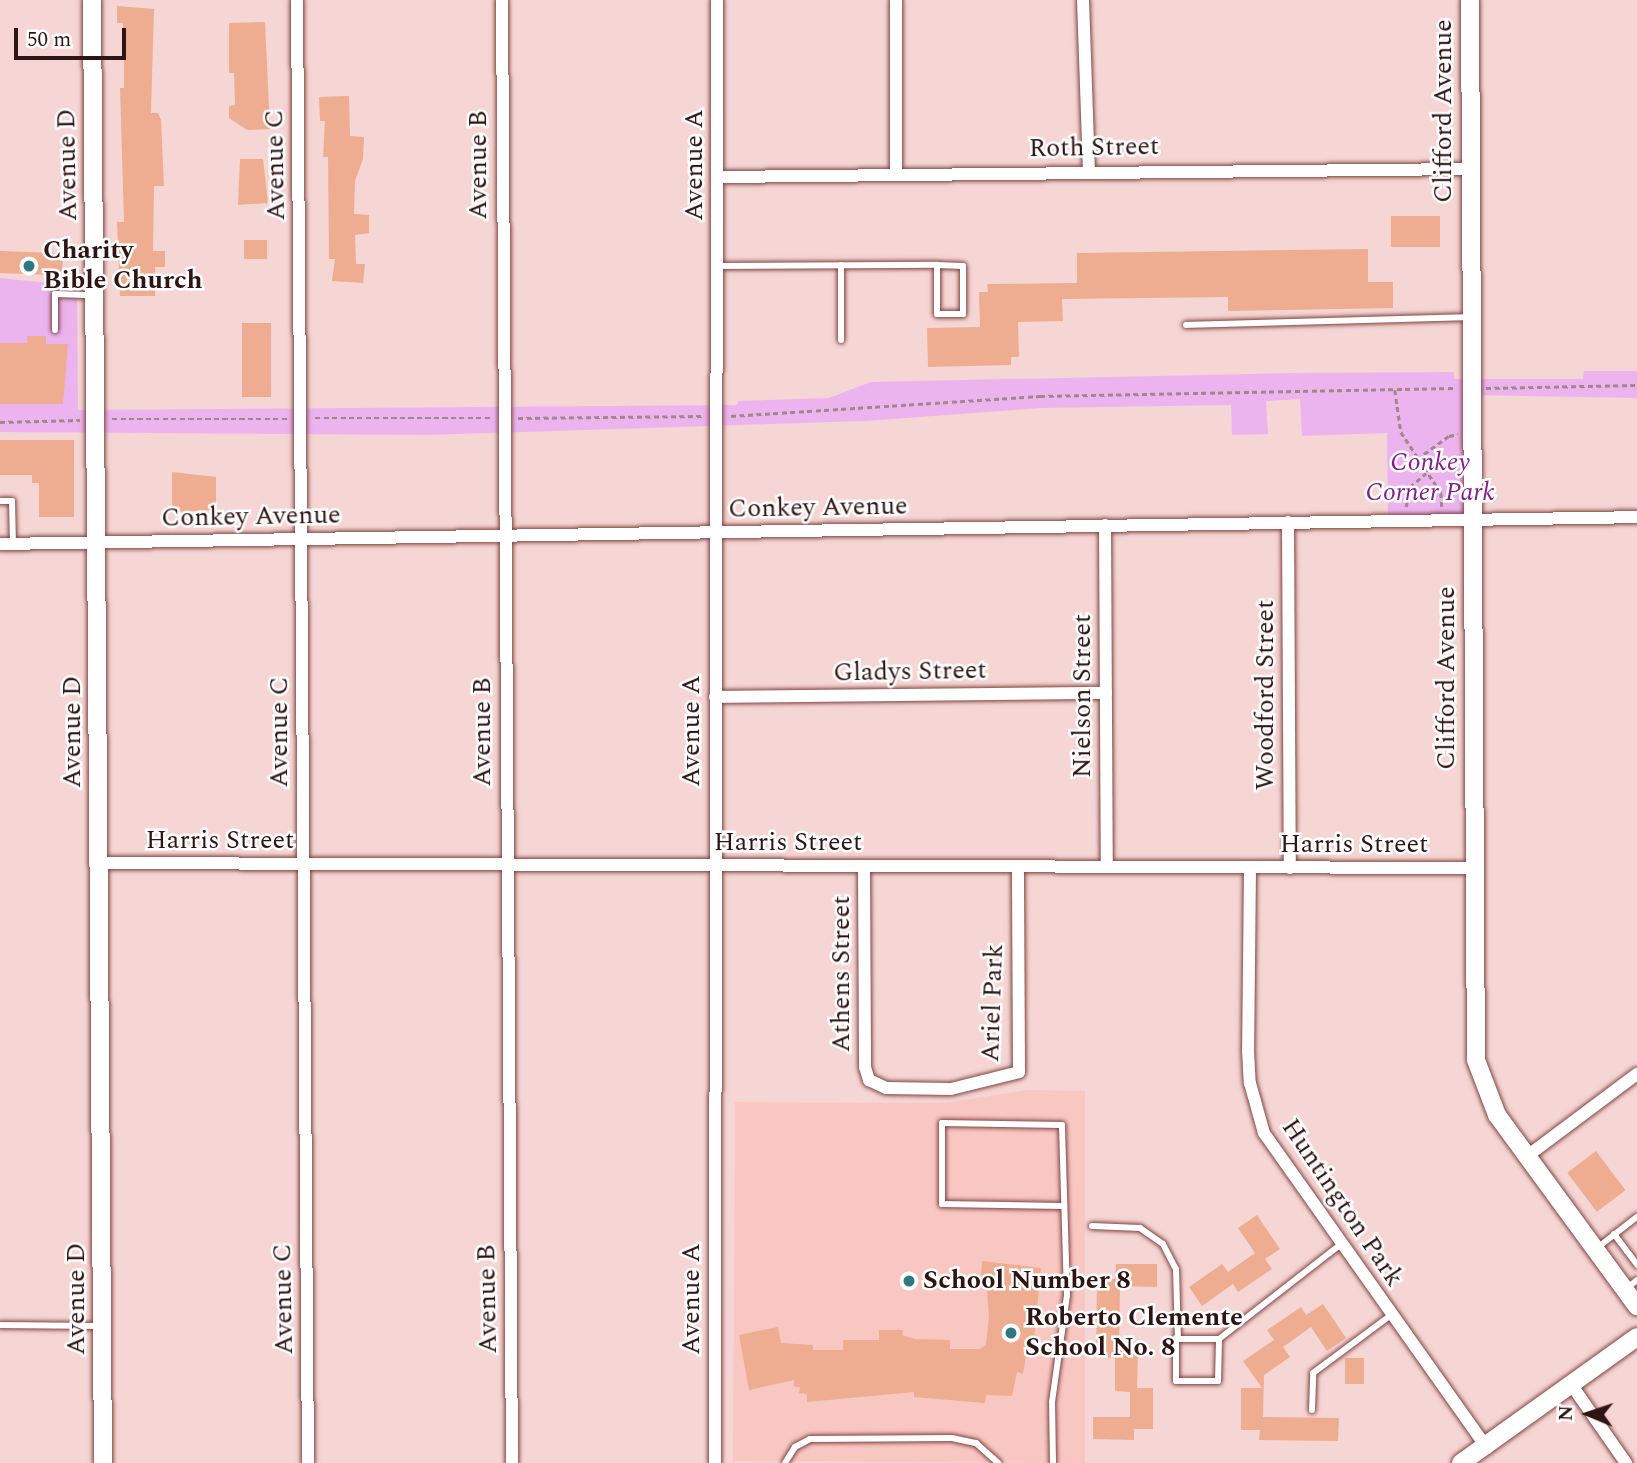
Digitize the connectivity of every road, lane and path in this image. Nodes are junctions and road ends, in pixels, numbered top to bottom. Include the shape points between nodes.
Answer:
1 (92, 0) edge
2 (298, 0) edge
3 (502, 0) edge
4 (717, 0) edge
5 (896, 0) edge
6 (1083, 0) edge
7 (1470, 0) edge
8 (1470, 169) junction
9 (1089, 171) junction
10 (896, 175) junction
11 (718, 177) junction
12 (841, 265) junction
13 (937, 265) junction
14 (718, 266) junction
15 (95, 295) junction
16 (1471, 317) junction
17 (1186, 325) dead end
18 (55, 330) dead end
19 (841, 340) dead end
20 (1637, 385) edge
21 (1472, 388) junction
22 (1395, 389) junction
23 (718, 416) junction
24 (310, 418) dead end
25 (503, 418) junction
26 (107, 419) dead end
27 (289, 419) dead end
28 (85, 420) dead end
29 (0, 422) edge
30 (1472, 434) junction
31 (1417, 459) junction
32 (1426, 472) junction
33 (0, 501) edge
34 (1637, 517) edge
35 (1442, 520) junction
36 (1473, 520) junction
37 (1406, 521) junction
38 (1288, 522) junction
39 (1105, 525) junction
40 (716, 532) junction
41 (505, 536) junction
42 (301, 539) junction
43 (98, 542) junction
44 (7, 544) edge
45 (1106, 693) junction
46 (715, 697) junction
47 (100, 863) junction
48 (303, 863) junction
49 (507, 864) junction
50 (714, 865) junction
51 (864, 866) junction
52 (1107, 867) junction
53 (1250, 868) junction
54 (1290, 868) junction
55 (1475, 868) junction
56 (1018, 869) junction
57 (1637, 1074) edge
58 (951, 1089) joint
59 (1526, 1157) junction
60 (1064, 1206) junction
61 (1634, 1219) edge
62 (1092, 1226) dead end
63 (1637, 1228) edge
64 (1614, 1234) junction
65 (1341, 1244) junction
66 (1595, 1250) junction
67 (1637, 1265) edge
68 (1631, 1285) edge
69 (1637, 1306) edge
70 (1391, 1315) junction
71 (0, 1325) edge
72 (104, 1326) junction
73 (1637, 1337) edge
74 (1176, 1338) junction
75 (1219, 1339) junction
76 (1573, 1387) junction
77 (1312, 1410) dead end
78 (1487, 1448) junction
79 (103, 1463) edge
80 (308, 1463) edge
81 (512, 1463) edge
82 (715, 1463) edge
83 (785, 1463) edge
84 (998, 1463) edge
85 (1053, 1463) edge
86 (1461, 1463) edge
87 (1626, 1463) edge

1 - 15 main road, Avenue D
2 - 42 street, Avenue C
3 - 25 street, Avenue B
4 - 11 street, Avenue A
5 - 10 street
6 - 9 street
7 - 8 main road, Clifford Avenue
8 - 9 street, Roth Street
8 - 16 main road, Clifford Avenue
9 - 10 street, Roth Street
10 - 11 street, Roth Street
11 - 14 street, Avenue A
12 - 13 lane
12 - 14 lane
12 - 19 lane
13 - 13 lane via 937,314 963,314 963,266
14 - 23 street, Avenue A
15 - 18 lane via 55,294
15 - 43 main road, Avenue D
16 - 17 lane
16 - 21 main road, Clifford Avenue
20 - 21 path
21 - 22 path
21 - 30 main road, Clifford Avenue
22 - 23 path via 1040,396
22 - 31 path via 1397,420
23 - 25 path
23 - 40 street, Avenue A
24 - 25 path
25 - 41 street, Avenue B
26 - 27 path
28 - 29 path
30 - 31 path via 1452,434
30 - 36 main road, Clifford Avenue
31 - 32 path
32 - 35 path via 1441,493
32 - 37 path via 1407,493
33 - 44 lane via 12,501
34 - 36 street, Conkey Avenue
35 - 36 street, Conkey Avenue
35 - 37 street, Conkey Avenue
36 - 55 main road, Clifford Avenue
37 - 38 street, Conkey Avenue
38 - 39 street, Conkey Avenue
38 - 54 street, Woodford Street
39 - 40 street, Conkey Avenue
39 - 45 street, Nielson Street
40 - 41 street, Conkey Avenue
40 - 46 street, Avenue A
41 - 42 street, Conkey Avenue
41 - 49 street, Avenue B
42 - 43 street, Conkey Avenue
42 - 48 street, Avenue C
43 - 44 street, Conkey Avenue
43 - 47 main road, Avenue D
45 - 46 street, Gladys Street
45 - 52 street, Nielson Street
46 - 50 street, Avenue A
47 - 48 street, Harris Street
47 - 72 main road, Avenue D
48 - 49 street, Harris Street
48 - 80 street, Avenue C
49 - 50 street, Harris Street
49 - 81 street, Avenue B
50 - 51 street, Harris Street
50 - 82 street, Avenue A
51 - 56 street, Harris Street
51 - 58 street, Athens Street via 867,1076 886,1088
52 - 53 street, Harris Street
52 - 56 street, Harris Street
53 - 54 street, Harris Street
53 - 65 street, Huntington Park via 1248,1050 1255,1109 1279,1158
54 - 55 street, Harris Street
55 - 59 main road, Clifford Avenue via 1476,1060 1485,1093
56 - 58 street, Ariel Park via 1019,1072
57 - 59 street
59 - 66 main road, Clifford Avenue
60 - 60 lane via 1062,1125 942,1123 942,1204
60 - 85 lane via 1067,1295 1052,1402
61 - 63 lane
61 - 64 lane
62 - 74 lane via 1140,1228 1163,1244 1176,1269
64 - 66 lane
64 - 67 lane
65 - 70 street, Huntington Park
65 - 75 lane
66 - 68 main road, Clifford Avenue
68 - 69 main road, Clifford Avenue
70 - 77 lane via 1314,1373
70 - 78 street, Huntington Park
71 - 72 lane
72 - 79 main road, Avenue D
73 - 76 main road
74 - 75 lane
74 - 75 lane via 1176,1381 1218,1381
76 - 78 main road
76 - 87 street
78 - 86 main road
83 - 84 lane via 795,1447 810,1439 952,1438 976,1443

